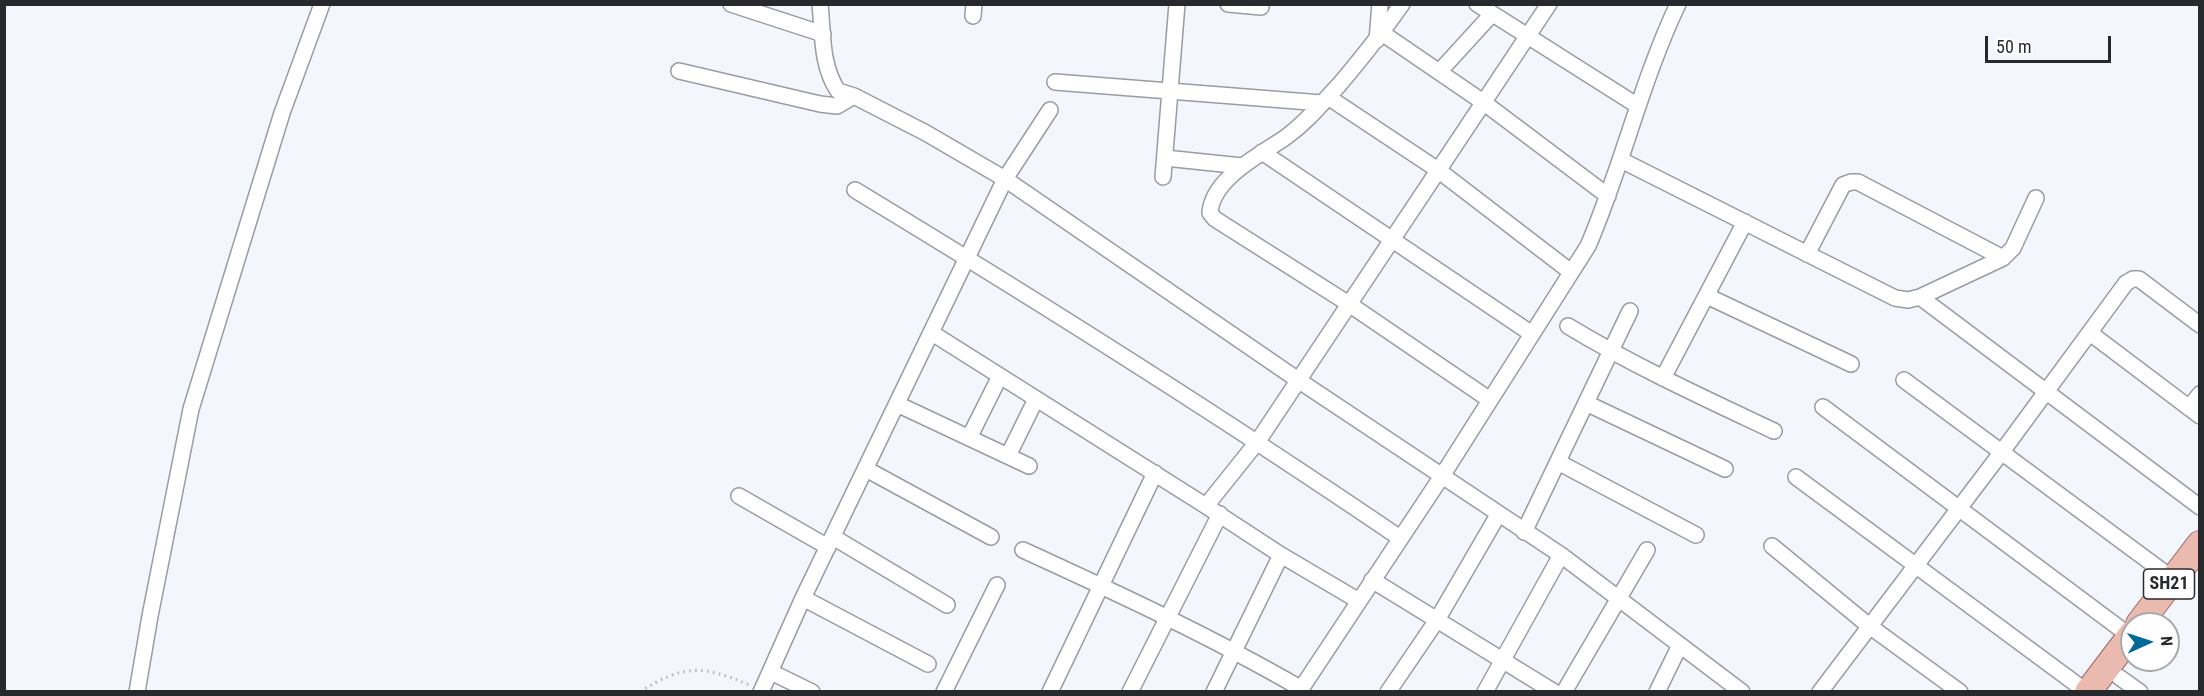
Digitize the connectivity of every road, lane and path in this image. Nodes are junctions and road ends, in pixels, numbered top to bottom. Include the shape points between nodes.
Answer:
1 (322, 4) edge
2 (731, 4) edge
3 (820, 4) edge
4 (1177, 4) edge
5 (1228, 4) edge
6 (1380, 4) edge
7 (1402, 4) edge
8 (1477, 4) edge
9 (1549, 4) edge
10 (1678, 4) edge
11 (1261, 7) dead end
12 (1492, 14) junction
13 (823, 34) junction
14 (1527, 36) junction
15 (1380, 37) junction
16 (679, 70) dead end
17 (1439, 72) junction
18 (1055, 82) dead end
19 (1170, 91) junction
20 (854, 96) junction
21 (1325, 100) junction
22 (1483, 102) junction
23 (1638, 106) junction
24 (1050, 110) dead end
25 (1262, 152) junction
26 (1165, 158) junction
27 (1621, 160) junction
28 (1242, 166) junction
29 (1438, 170) junction
30 (1163, 177) dead end
31 (1005, 179) junction
32 (855, 190) dead end
33 (1608, 196) junction
34 (2036, 198) dead end
35 (1745, 222) junction
36 (1392, 239) junction
37 (1808, 254) junction
38 (968, 258) junction
39 (2003, 258) junction
40 (1571, 272) junction
41 (1707, 296) junction
42 (1920, 297) junction
43 (1349, 304) junction
44 (1630, 311) dead end
45 (2199, 325) edge
46 (1568, 326) dead end
47 (932, 333) junction
48 (2090, 333) junction
49 (1532, 334) junction
50 (1611, 352) junction
51 (1851, 364) dead end
52 (1000, 376) junction
53 (1663, 378) junction
54 (1298, 380) junction
55 (1904, 380) dead end
56 (2046, 393) junction
57 (2199, 394) edge
58 (1036, 399) junction
59 (1490, 400) junction
60 (1586, 403) junction
61 (897, 404) junction
62 (1823, 407) dead end
63 (2194, 412) edge
64 (1774, 431) dead end
65 (969, 438) junction
66 (1257, 441) junction
67 (2001, 453) junction
68 (1008, 456) junction
69 (1558, 462) junction
70 (1029, 466) dead end
71 (866, 469) junction
72 (1725, 469) dead end
73 (1155, 473) junction
74 (1442, 476) junction
75 (1797, 477) dead end
76 (739, 496) dead end
77 (1206, 506) junction
78 (2199, 507) edge
79 (1958, 510) junction
80 (1220, 514) junction
81 (1498, 514) junction
82 (1524, 532) junction
83 (1696, 535) dead end
84 (991, 537) dead end
85 (1400, 538) junction
86 (830, 542) junction
87 (2199, 544) edge
88 (1772, 546) dead end
89 (1023, 550) dead end
90 (1647, 550) dead end
91 (1281, 555) junction
92 (1561, 555) junction
93 (1917, 564) junction
94 (2199, 568) edge
95 (2173, 579) junction
96 (1372, 580) junction
97 (997, 585) dead end
98 (1101, 585) junction
99 (803, 598) junction
100 (1618, 599) junction
101 (1359, 601) junction
102 (947, 605) dead end
103 (2155, 612) edge
104 (2168, 612) edge
105 (1167, 616) junction
106 (1437, 620) junction
107 (1869, 625) junction
108 (1680, 645) junction
109 (1234, 650) junction
110 (2120, 651) edge
111 (1503, 660) junction
112 (928, 664) dead end
113 (2120, 666) edge
114 (771, 672) junction
115 (1300, 690) edge
116 (762, 691) edge
117 (137, 692) edge
118 (640, 692) edge
119 (812, 692) edge
120 (944, 692) edge
121 (1050, 692) edge
122 (1131, 692) edge
123 (1214, 692) edge
124 (1388, 692) edge
125 (1485, 692) edge
126 (1554, 692) edge
127 (1564, 692) edge
128 (1657, 692) edge
129 (1742, 692) edge
130 (1820, 692) edge
131 (1960, 692) edge
132 (2088, 692) edge

1 - 117 street via 282,113 191,409
2 - 13 street
3 - 13 street
4 - 19 street
5 - 11 street
6 - 15 street
7 - 15 street
8 - 12 street
9 - 14 street
10 - 23 street
12 - 14 street
12 - 17 street
13 - 20 street via 829,78 838,91
14 - 22 street
14 - 23 street
15 - 17 street
15 - 21 street
16 - 20 street via 820,104 837,106
17 - 22 street
18 - 19 street
19 - 21 street
19 - 26 street
20 - 31 street
21 - 25 street via 1286,137
21 - 29 street
22 - 29 street
22 - 33 street
23 - 27 street
24 - 31 street
25 - 28 street
25 - 36 street
26 - 28 street
26 - 30 street
27 - 33 street
27 - 35 street
28 - 43 street via 1210,205 1210,213
29 - 36 street
29 - 40 street
31 - 38 street
31 - 54 street
32 - 38 street
33 - 40 street via 1588,246
34 - 39 street via 2013,248
35 - 37 street
35 - 41 street
36 - 43 street
36 - 49 street
37 - 39 street via 1843,185 1858,182
37 - 42 street via 1895,298
38 - 47 street
38 - 66 street
39 - 42 street
40 - 49 street
41 - 51 street
41 - 53 street
42 - 56 street
43 - 54 street
43 - 59 street
44 - 50 street
45 - 48 street via 2139,279 2133,279
46 - 50 street
47 - 52 street
47 - 61 street
48 - 56 street
48 - 63 street
49 - 59 street
50 - 53 street
50 - 60 street
52 - 58 street
52 - 65 street
53 - 64 street
54 - 66 street
54 - 74 street
55 - 67 street
56 - 67 street
56 - 78 street
57 - 63 street
58 - 68 street
58 - 73 street
59 - 74 street
60 - 69 street
60 - 72 street
61 - 65 street
61 - 71 street
62 - 79 street
65 - 68 street
66 - 77 street
66 - 85 street
67 - 79 street
67 - 95 street
68 - 70 street
69 - 82 street
69 - 83 street
71 - 84 street
71 - 86 street
73 - 77 street
73 - 98 street
74 - 81 street
74 - 85 street
75 - 93 street
76 - 86 street
77 - 80 street
79 - 93 street
79 - 110 street
80 - 91 street
80 - 105 street
81 - 82 street
81 - 106 street
82 - 92 street
85 - 96 street
86 - 99 street
86 - 102 street
87 - 95 main road, SH21
88 - 107 street
89 - 98 street
90 - 100 street
91 - 101 street
91 - 109 street
92 - 100 street
92 - 111 street
93 - 107 street
93 - 132 street
94 - 104 main road, SH21
95 - 103 main road, SH21
96 - 101 street
96 - 106 street
97 - 120 street
98 - 105 street
98 - 121 street
99 - 112 street
99 - 114 street
100 - 108 street
100 - 127 street
101 - 115 street
105 - 109 street
105 - 122 street
106 - 111 street
106 - 124 street
107 - 130 street
107 - 131 street
108 - 128 street
108 - 129 street
109 - 115 street
109 - 123 street
111 - 125 street
111 - 126 street
113 - 132 main road, SH21
114 - 116 street
114 - 119 street
116 - 118 path via 709,670 675,673

